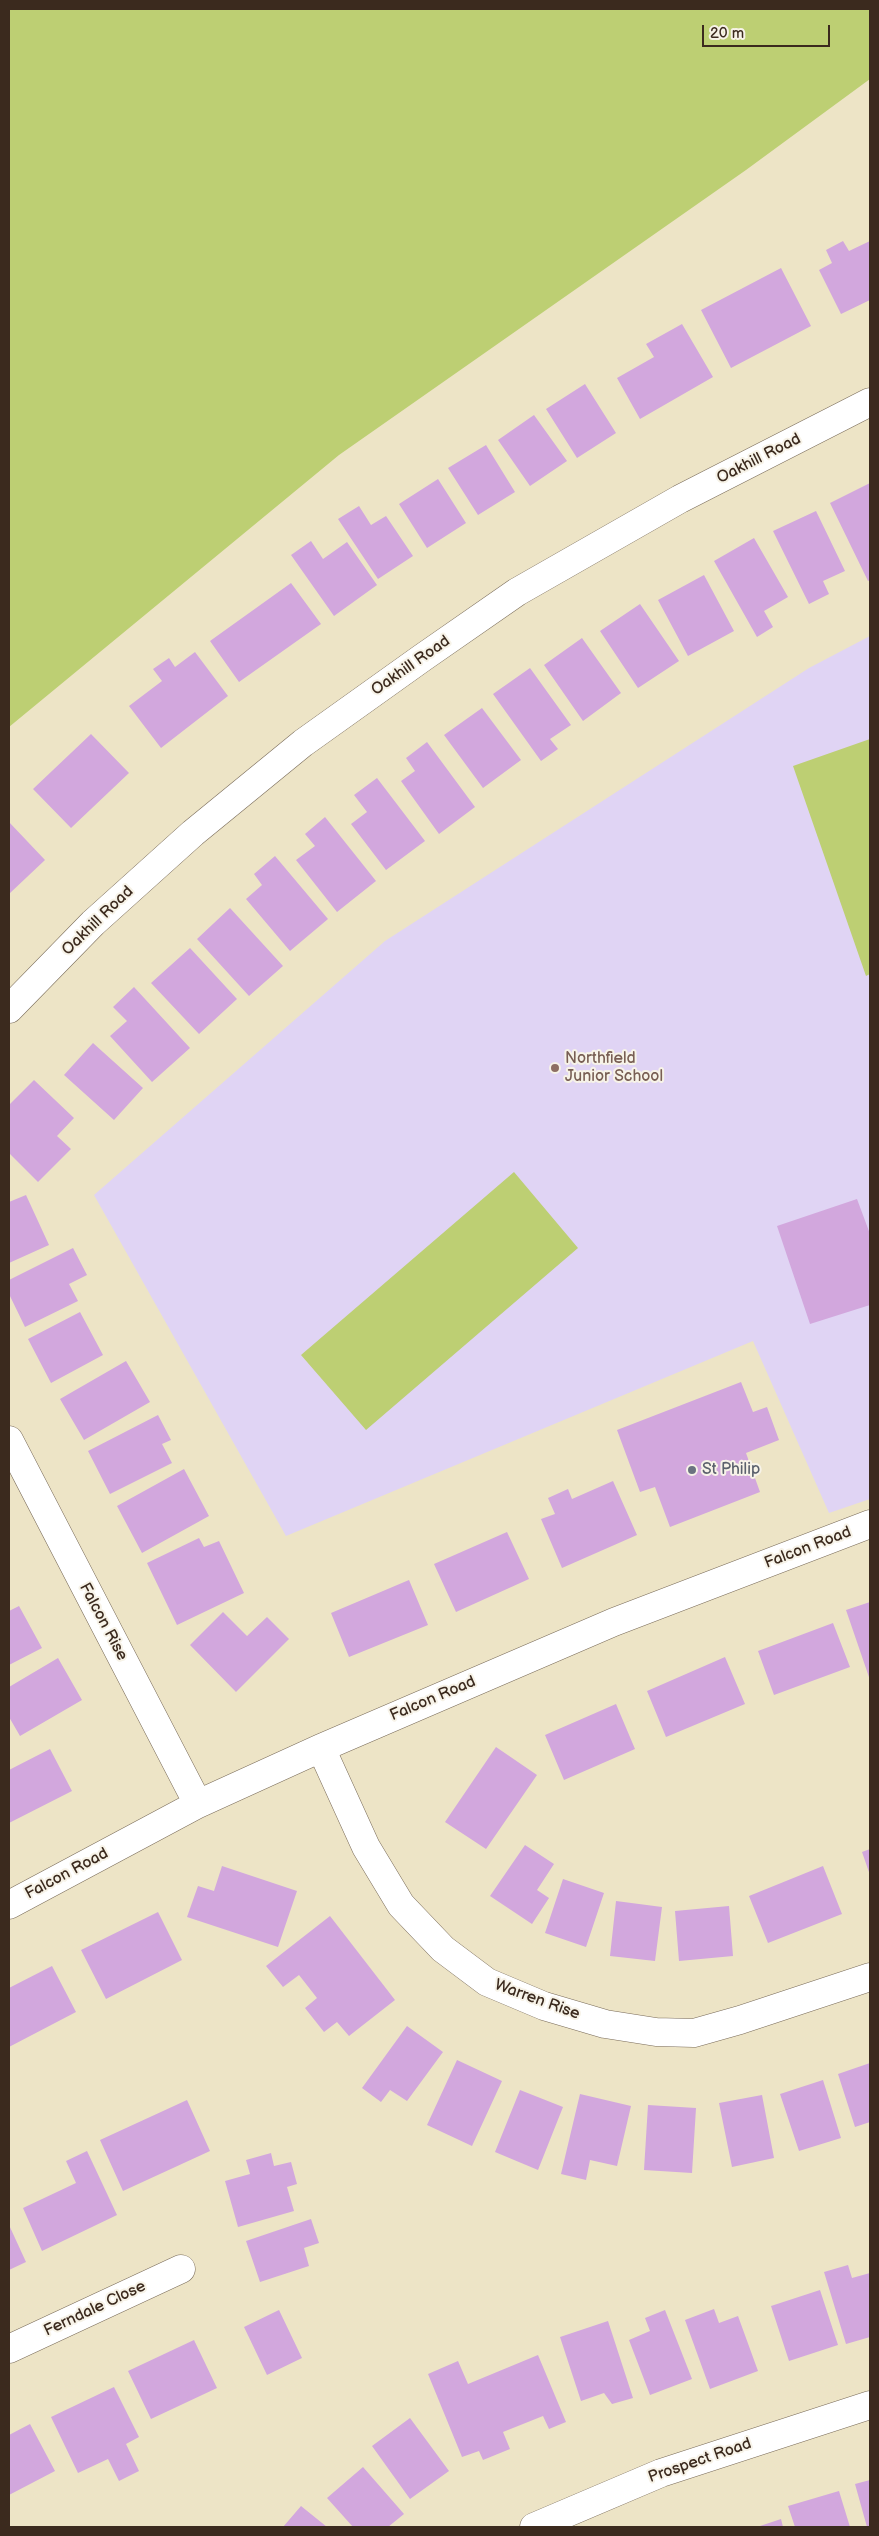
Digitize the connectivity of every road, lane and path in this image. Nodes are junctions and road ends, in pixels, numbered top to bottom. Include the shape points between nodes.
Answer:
1 (870, 402) edge
2 (9, 1009) edge
3 (9, 1440) edge
4 (870, 1524) edge
5 (321, 1748) junction
6 (198, 1804) junction
7 (9, 1905) edge
8 (870, 1977) edge
9 (181, 2269) dead end
10 (9, 2349) edge
11 (870, 2405) edge
12 (534, 2527) edge

1 - 2 street, Oakhill Road via 680,499 517,592 422,658 303,743 193,833 93,923
3 - 6 street, Falcon Rise
4 - 5 street, Falcon Road via 614,1622
5 - 6 street, Falcon Road
5 - 8 street, Warren Rise via 366,1847 401,1905 443,1949 487,1982 536,2003 605,2024 656,2032 694,2033
6 - 7 street, Falcon Road
9 - 10 street, Ferndale Close
11 - 12 street, Prospect Road via 661,2473

